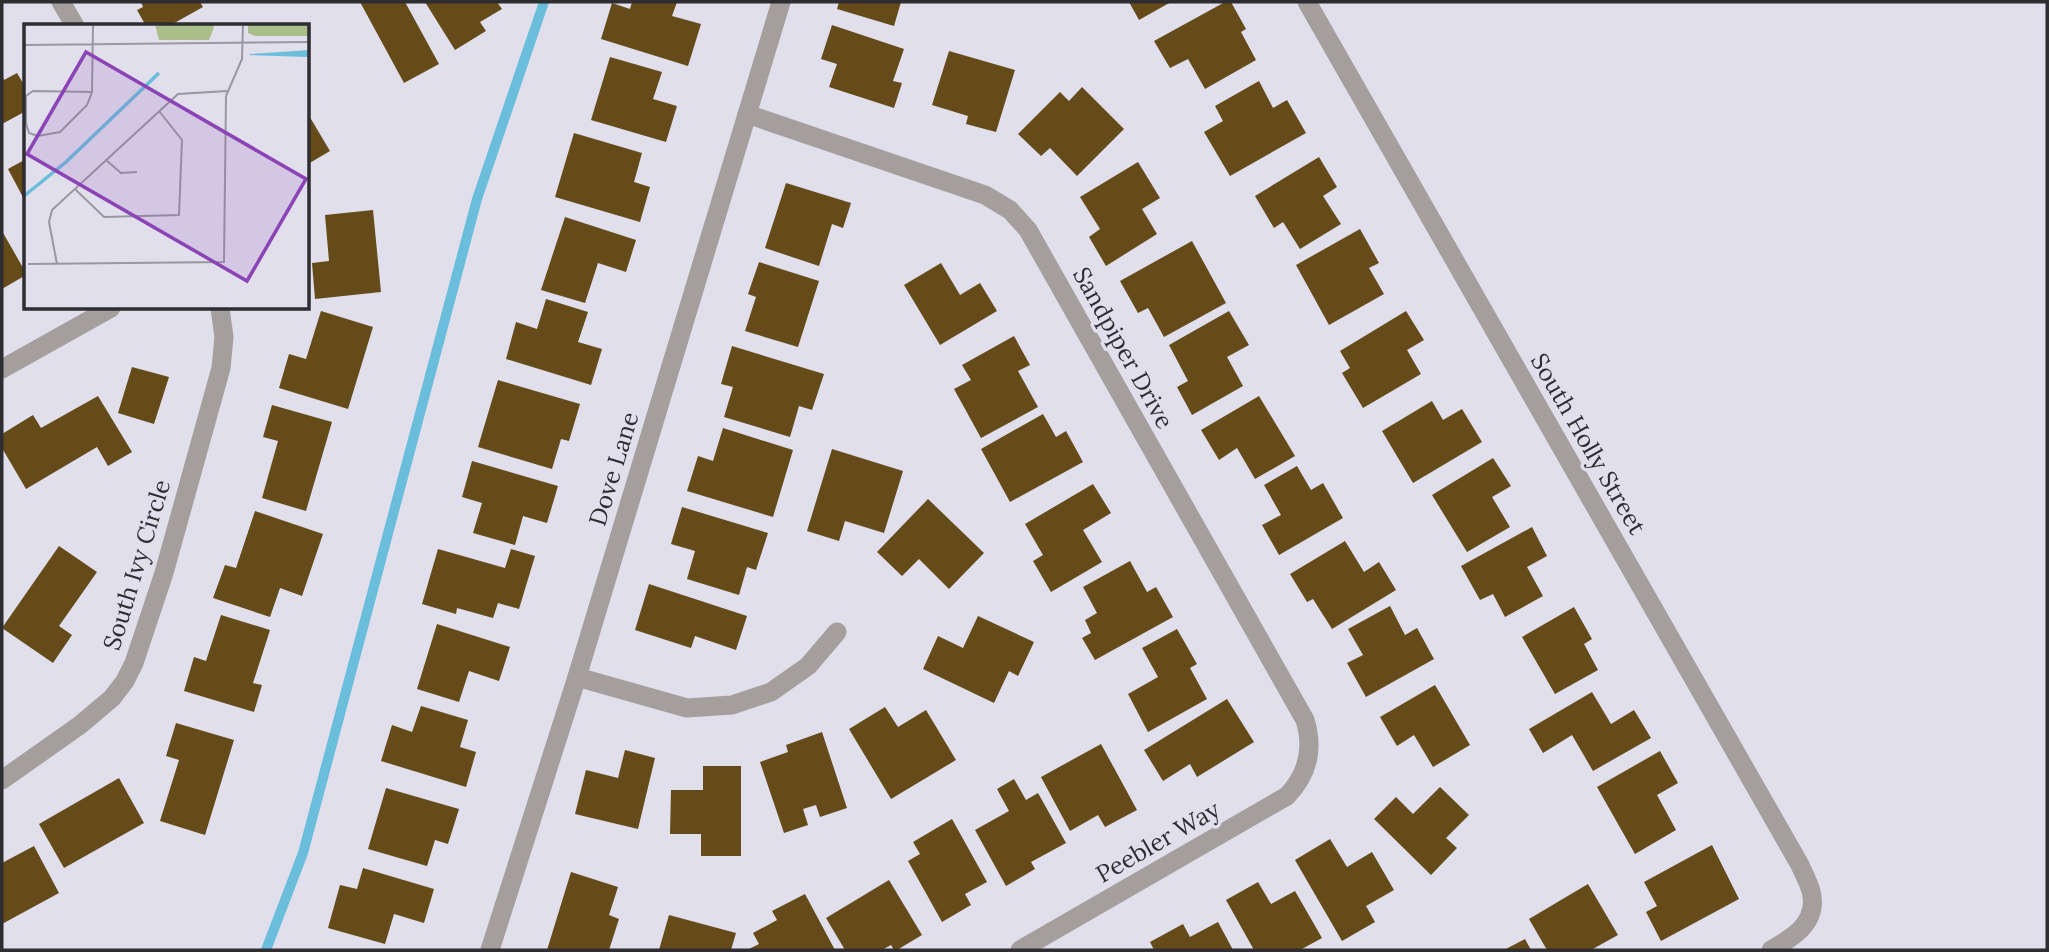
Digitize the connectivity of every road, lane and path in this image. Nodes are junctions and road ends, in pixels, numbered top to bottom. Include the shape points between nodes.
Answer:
1 (61, 2) edge
2 (781, 2) edge
3 (1307, 2) edge
4 (74, 24) edge
5 (747, 114) junction
6 (107, 310) edge
7 (220, 310) edge
8 (2, 369) edge
9 (837, 632) dead end
10 (577, 677) junction
11 (1307, 762) joint
12 (2, 780) edge
13 (490, 950) edge
14 (1020, 950) edge
15 (1771, 950) edge

1 - 4 street
2 - 5 street, Dove Lane
3 - 15 street, South Holly Street via 1800,865 1812,895 1812,914 1800,931
5 - 10 street, Dove Lane
5 - 11 street, Sandpiper Drive via 985,195 1010,210 1028,230 1305,720 1310,736
6 - 8 street
7 - 12 street, South Ivy Circle via 221,368 134,663 112,698
9 - 10 street via 808,666 771,691 732,705 687,708
10 - 13 street, Dove Lane
11 - 14 street, Peebler Way via 1287,796

